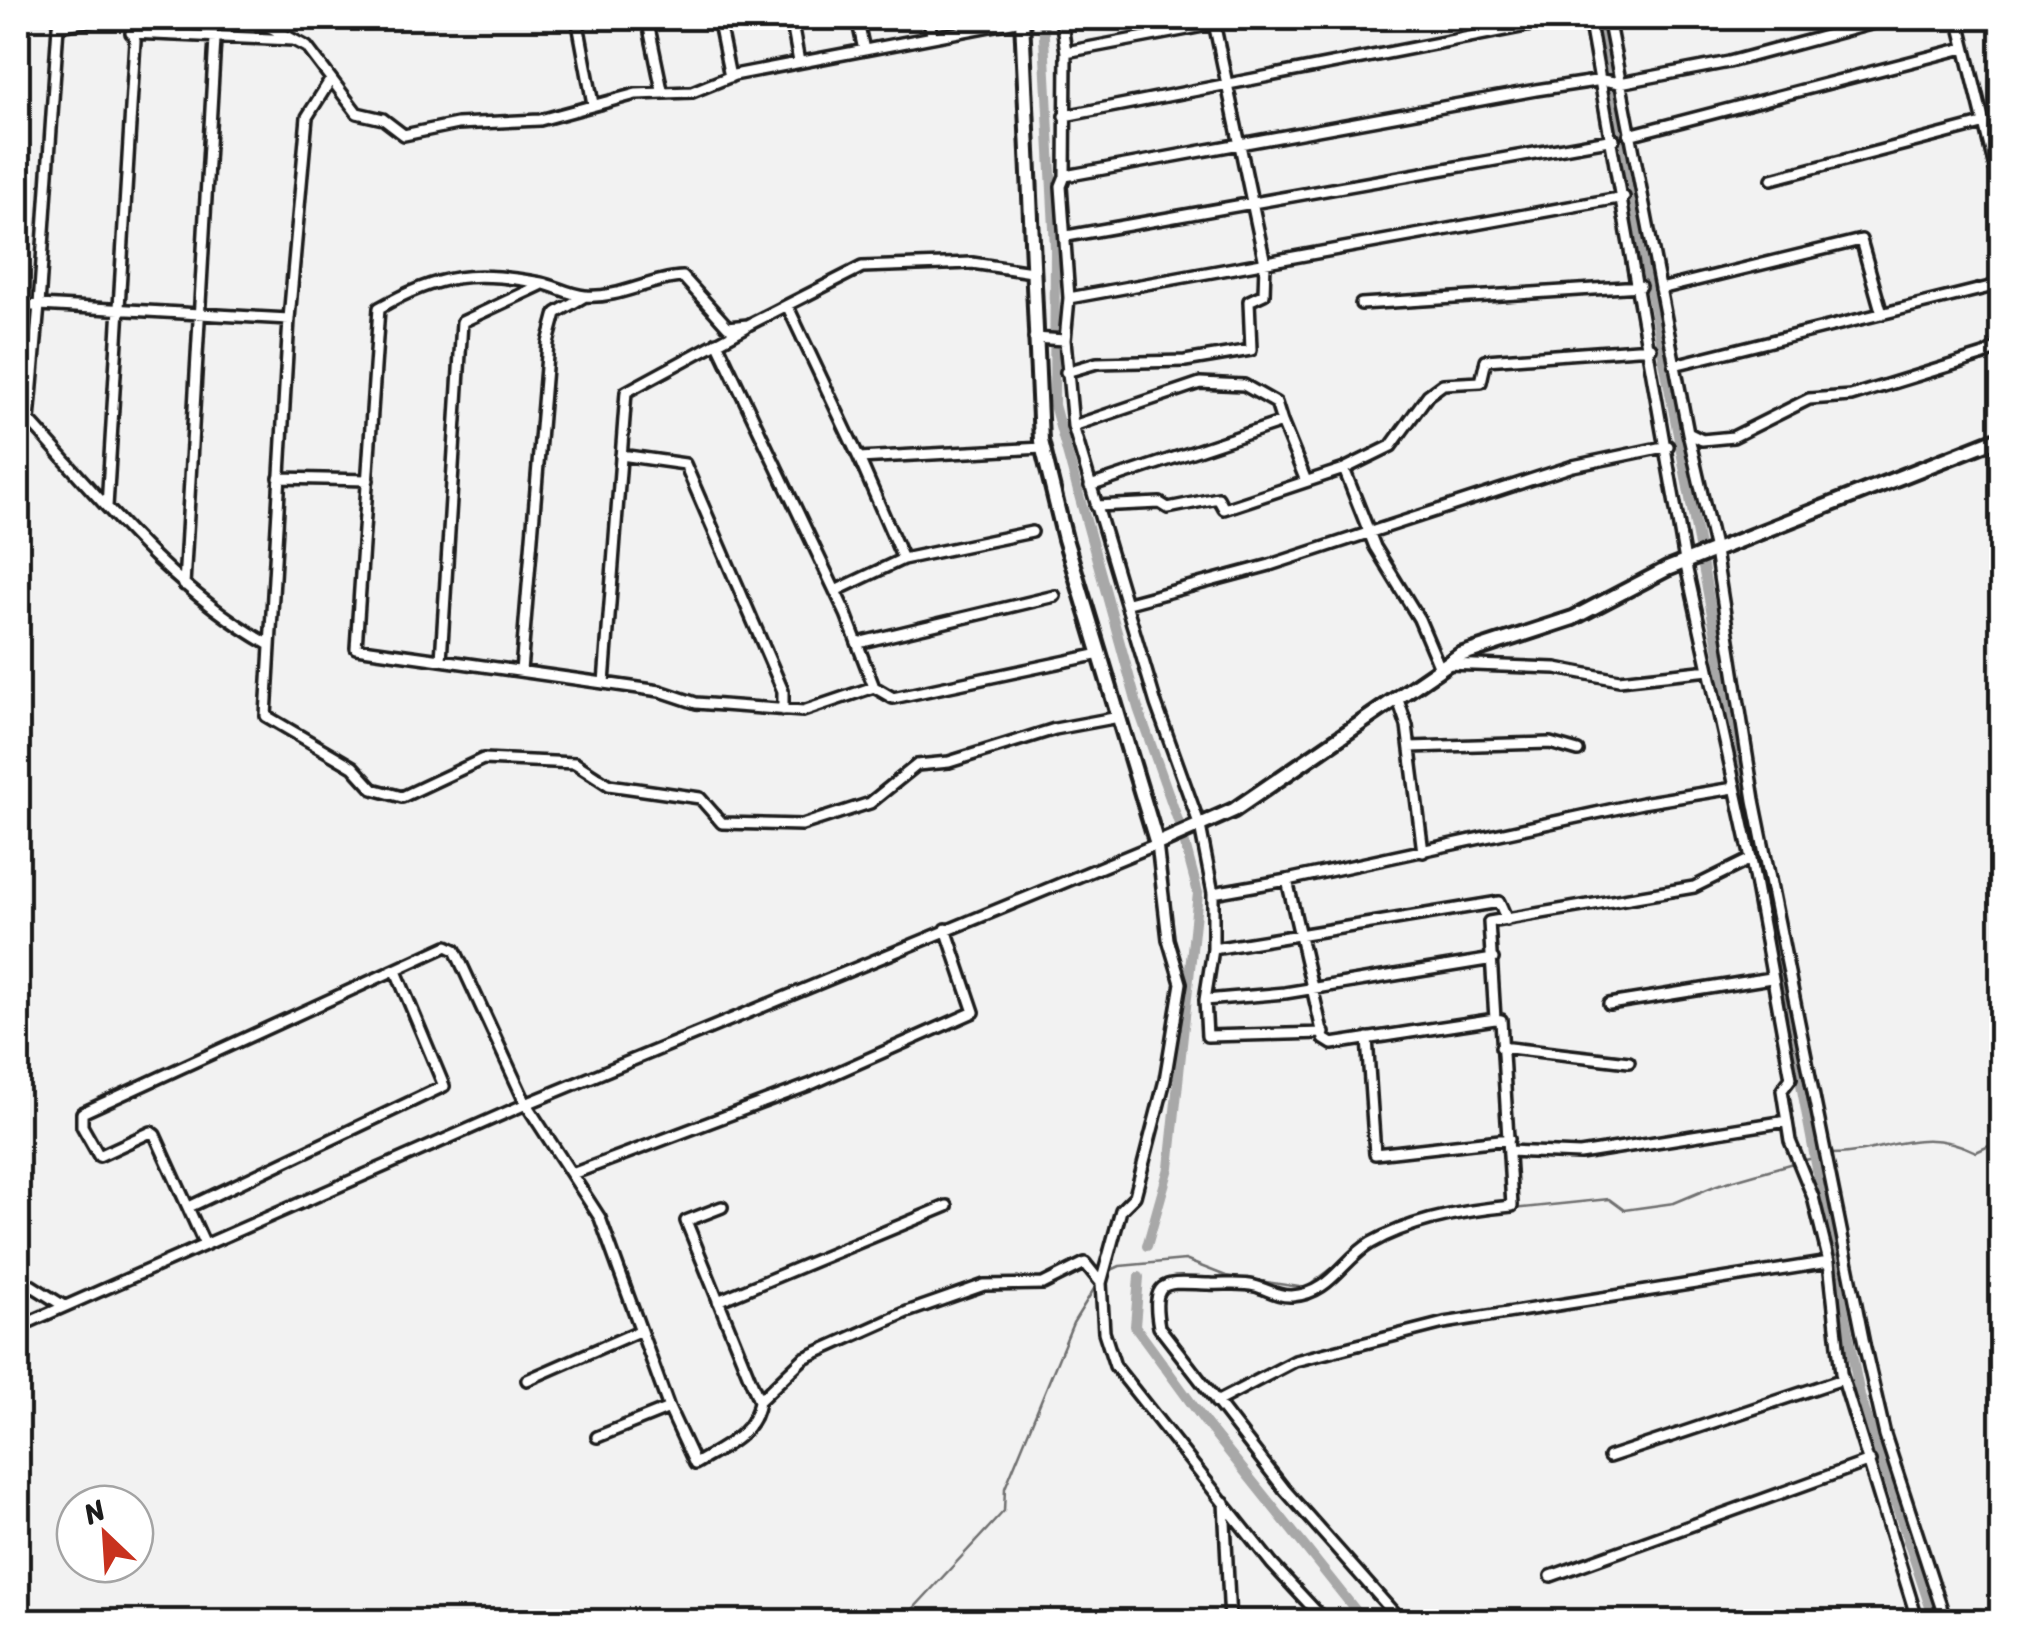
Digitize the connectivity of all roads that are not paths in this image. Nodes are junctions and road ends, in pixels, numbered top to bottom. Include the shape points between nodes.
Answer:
1 (108, 18) edge
2 (130, 18) edge
3 (252, 18) edge
4 (577, 18) edge
5 (647, 18) edge
6 (718, 18) edge
7 (790, 18) edge
8 (857, 18) edge
9 (928, 18) edge
10 (1060, 18) edge
11 (1246, 18) edge
12 (1563, 18) edge
13 (1608, 18) edge
14 (1893, 18) edge
15 (1958, 18) edge
16 (1022, 19) edge
17 (1214, 21) edge
18 (1590, 23) edge
19 (131, 33) junction
20 (932, 34) junction
21 (215, 39) junction
22 (295, 40) junction
23 (1964, 48) junction
24 (864, 50) junction
25 (1066, 52) junction
26 (799, 62) junction
27 (730, 77) junction
28 (331, 79) junction
29 (1602, 80) junction
30 (1620, 83) junction
31 (1228, 85) junction
32 (662, 90) junction
33 (593, 104) junction
34 (1064, 116) junction
35 (1986, 123) junction
36 (1630, 135) junction
37 (1614, 139) junction
38 (1242, 145) junction
39 (1066, 176) junction
40 (1772, 179) dead end
41 (2002, 196) edge
42 (1624, 197) junction
43 (1250, 206) junction
44 (1066, 236) junction
45 (1265, 262) junction
46 (1032, 272) junction
47 (543, 284) junction
48 (2002, 284) edge
49 (1640, 286) junction
50 (1660, 290) junction
51 (586, 296) junction
52 (1069, 298) junction
53 (1361, 304) dead end
54 (39, 305) junction
55 (787, 305) junction
56 (18, 307) edge
57 (119, 310) junction
58 (200, 314) junction
59 (1882, 314) junction
60 (289, 320) junction
61 (748, 326) junction
62 (1034, 338) junction
63 (1065, 340) junction
64 (717, 342) junction
65 (2002, 344) edge
66 (1651, 348) junction
67 (1674, 365) junction
68 (1066, 372) junction
69 (1282, 422) junction
70 (1073, 426) junction
71 (1688, 433) junction
72 (2002, 436) edge
73 (1668, 446) junction
74 (1043, 448) junction
75 (622, 455) junction
76 (860, 458) junction
77 (1344, 470) junction
78 (279, 478) junction
79 (368, 480) junction
80 (1306, 481) junction
81 (1090, 486) junction
82 (1096, 506) junction
83 (107, 507) junction
84 (1032, 532) dead end
85 (1371, 532) junction
86 (1711, 553) junction
87 (903, 559) junction
88 (1688, 561) junction
89 (184, 586) junction
90 (835, 591) junction
91 (1055, 596) dead end
92 (1128, 603) junction
93 (268, 644) junction
94 (858, 644) junction
95 (1100, 654) junction
96 (441, 660) junction
97 (1442, 665) junction
98 (1709, 670) junction
99 (520, 671) junction
100 (604, 683) junction
101 (874, 687) junction
102 (1397, 698) junction
103 (783, 710) junction
104 (1119, 718) junction
105 (1410, 747) junction
106 (1578, 751) dead end
107 (1734, 788) junction
108 (1200, 826) junction
109 (1162, 842) junction
110 (1424, 852) junction
111 (1751, 859) junction
112 (1287, 880) junction
113 (1213, 893) junction
114 (1507, 920) junction
115 (946, 929) junction
116 (1300, 935) junction
117 (1214, 948) junction
118 (1493, 958) junction
119 (396, 971) junction
120 (1771, 978) junction
121 (1315, 986) junction
122 (1205, 1000) junction
123 (1609, 1004) dead end
124 (1495, 1018) junction
125 (1324, 1033) junction
126 (1366, 1038) junction
127 (1502, 1047) junction
128 (1629, 1062) dead end
129 (526, 1104) junction
130 (1787, 1121) junction
131 (1509, 1145) junction
132 (572, 1174) junction
133 (947, 1206) dead end
134 (189, 1207) junction
135 (722, 1207) dead end
136 (205, 1245) junction
137 (1829, 1262) junction
138 (18, 1277) edge
139 (1101, 1283) junction
140 (718, 1301) junction
141 (64, 1306) junction
142 (18, 1327) edge
143 (640, 1331) junction
144 (1843, 1379) junction
145 (527, 1380) dead end
146 (759, 1401) junction
147 (1216, 1402) junction
148 (669, 1408) junction
149 (597, 1437) dead end
150 (1610, 1457) dead end
151 (1870, 1461) junction
152 (1224, 1499) junction
153 (1550, 1576) dead end
154 (1230, 1622) edge
155 (1326, 1622) edge
156 (1402, 1622) edge
157 (1918, 1622) edge
158 (1946, 1622) edge

1 - 54 street via 58,26
2 - 19 street
3 - 22 street
4 - 33 street
5 - 32 street
6 - 27 street
7 - 26 street
8 - 24 street
9 - 20 street
10 - 25 street
11 - 17 street
12 - 18 street
12 - 31 street
13 - 30 street
14 - 30 street
15 - 23 street
16 - 20 street
16 - 46 street
17 - 25 street
17 - 31 street
18 - 29 street
19 - 21 street
19 - 57 street
20 - 24 street
21 - 22 street
21 - 58 street
22 - 28 street
23 - 35 street
23 - 36 street
24 - 26 street
25 - 34 street
26 - 27 street
27 - 32 street via 692,92
28 - 33 street via 357,113 383,119 404,135 457,124 540,120
28 - 60 street via 307,117
29 - 30 street
29 - 37 street
29 - 38 street
30 - 36 street
31 - 34 street
31 - 38 street
32 - 33 street
34 - 39 street
35 - 40 street
35 - 41 street
36 - 50 street
37 - 42 street
37 - 43 street
38 - 39 street
38 - 43 street
39 - 44 street
42 - 45 street
42 - 49 street
43 - 44 street
43 - 45 street
44 - 52 street
45 - 52 street
45 - 68 street via 1264,294 1249,302 1251,350 1185,362 1097,363
46 - 55 street via 972,263 862,267
46 - 62 street
47 - 51 street
47 - 79 street via 467,273 414,288 379,308
47 - 96 street via 462,322
48 - 59 street
49 - 53 street
49 - 66 street
50 - 59 street via 1861,240
50 - 67 street
51 - 61 street via 683,276 728,327
51 - 99 street via 556,313 548,343
52 - 63 street
54 - 56 street
54 - 57 street
54 - 83 street via 29,420
55 - 61 street
55 - 76 street
57 - 58 street
57 - 83 street
58 - 60 street
58 - 89 street
59 - 67 street
60 - 78 street
61 - 64 street
62 - 63 street
62 - 74 street
63 - 68 street
64 - 75 street via 626,392
64 - 90 street
65 - 71 street via 1984,356 1851,396 1809,398 1749,432 1702,440
66 - 73 street
66 - 77 street via 1486,360 1482,382 1443,384 1391,446
67 - 71 street
68 - 70 street
69 - 70 street via 1276,403 1244,385 1200,383
69 - 80 street
69 - 81 street
70 - 81 street
71 - 86 street
72 - 86 street
73 - 85 street via 1573,466
73 - 88 street
74 - 76 street
74 - 95 street
75 - 100 street
75 - 103 street via 685,464 782,691
76 - 87 street
77 - 80 street
77 - 85 street
78 - 79 street
78 - 93 street
79 - 96 street via 356,648
80 - 82 street via 1224,509 1218,498 1168,508
81 - 82 street
82 - 92 street
83 - 89 street
84 - 87 street
85 - 92 street
85 - 97 street
86 - 88 street
86 - 158 street via 1864,1344 1885,1435
87 - 90 street
88 - 97 street via 1574,618
88 - 98 street
89 - 93 street
90 - 94 street
91 - 94 street
92 - 108 street
93 - 104 street via 266,716 353,767 374,790 402,797 482,759 575,763 610,785 700,798 722,823 802,825 870,803 917,765
94 - 101 street
95 - 101 street via 893,698
95 - 104 street
96 - 99 street
97 - 98 street via 1556,668 1619,680
97 - 102 street
98 - 107 street
99 - 100 street
100 - 103 street via 696,702
101 - 103 street via 803,711
102 - 105 street
102 - 108 street via 1234,810
104 - 109 street
105 - 106 street via 1550,743
105 - 110 street
107 - 110 street
107 - 111 street
108 - 109 street
108 - 113 street
109 - 115 street
109 - 139 street via 1168,939 1182,982 1135,1196 1122,1210
110 - 112 street
111 - 114 street via 1694,887
111 - 120 street
112 - 113 street
112 - 116 street
113 - 117 street
114 - 116 street via 1500,902
114 - 118 street via 1489,922
115 - 129 street
115 - 132 street via 974,1012 809,1085
116 - 117 street
116 - 121 street
117 - 122 street
118 - 121 street
118 - 124 street
119 - 129 street via 448,946 455,950
119 - 134 street via 444,1086
119 - 134 street via 82,1114 99,1156 151,1132
120 - 123 street
120 - 130 street via 1791,1078 1782,1090
121 - 122 street
121 - 125 street
122 - 125 street via 1207,1036
124 - 126 street
124 - 127 street via 1501,1020
125 - 126 street via 1332,1044
126 - 131 street via 1375,1154
127 - 128 street
127 - 131 street
129 - 132 street
129 - 136 street
130 - 131 street via 1580,1154
130 - 137 street
131 - 147 street via 1512,1206 1470,1210 1376,1240 1348,1257 1326,1286 1292,1296 1255,1286 1176,1280 1161,1286 1155,1297 1159,1328
132 - 143 street via 600,1218
133 - 140 street
134 - 136 street
135 - 140 street via 686,1221
136 - 141 street
137 - 144 street
137 - 147 street via 1444,1323 1294,1361
138 - 141 street
139 - 146 street via 1085,1263 1044,1284 968,1290 804,1358
139 - 152 street via 1104,1332 1115,1366
140 - 146 street
141 - 142 street
143 - 145 street
143 - 148 street
144 - 150 street
144 - 151 street
146 - 148 street via 757,1415 737,1440 695,1464
147 - 156 street
148 - 149 street
151 - 153 street
151 - 157 street
152 - 154 street
152 - 155 street

